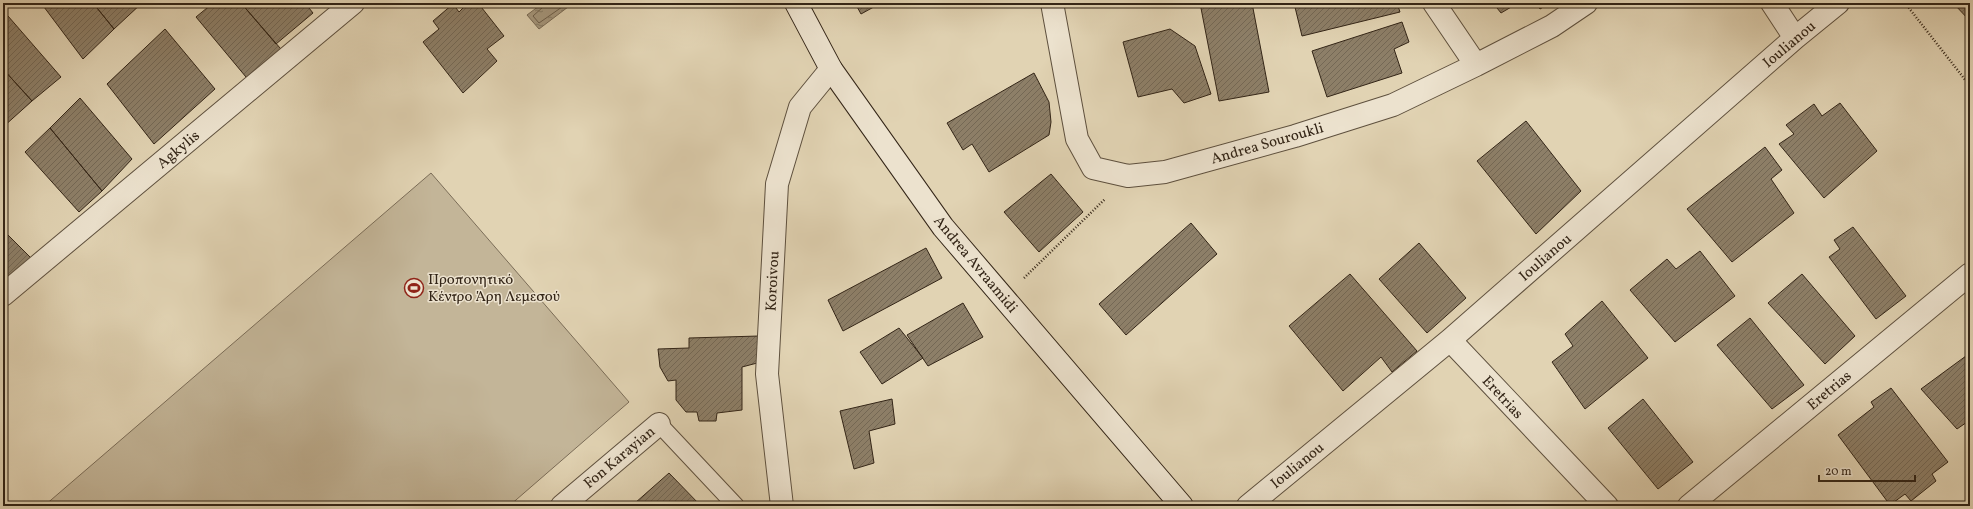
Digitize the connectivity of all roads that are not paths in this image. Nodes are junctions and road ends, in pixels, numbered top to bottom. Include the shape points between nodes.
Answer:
1 (353, 3) edge
2 (796, 3) edge
3 (1052, 3) edge
4 (1434, 3) edge
5 (1586, 3) edge
6 (1772, 3) edge
7 (1838, 3) edge
8 (1795, 38) junction
9 (1476, 65) junction
10 (831, 69) junction
11 (1970, 274) edge
12 (3, 295) edge
13 (1450, 340) junction
14 (659, 424) joint
15 (562, 506) edge
16 (736, 506) edge
17 (782, 506) edge
18 (1182, 506) edge
19 (1248, 506) edge
20 (1607, 506) edge
21 (1689, 506) edge

1 - 12 street, Agkylis
2 - 10 street, Andrea Avraamidi
3 - 9 street, Andrea Souroukli via 1077,139 1093,168 1128,176 1165,172 1295,136 1393,105
4 - 9 street
5 - 9 street, Andrea Souroukli via 1552,26
6 - 8 street
7 - 8 street, Ioulianou
8 - 13 street, Ioulianou
10 - 17 street, Koroivou via 800,107 777,184 767,374
10 - 18 street, Andrea Avraamidi via 943,227
11 - 21 street, Eretrias
13 - 19 street, Ioulianou
13 - 20 street, Eretrias
14 - 15 street, Fon Karayian
14 - 16 lane

